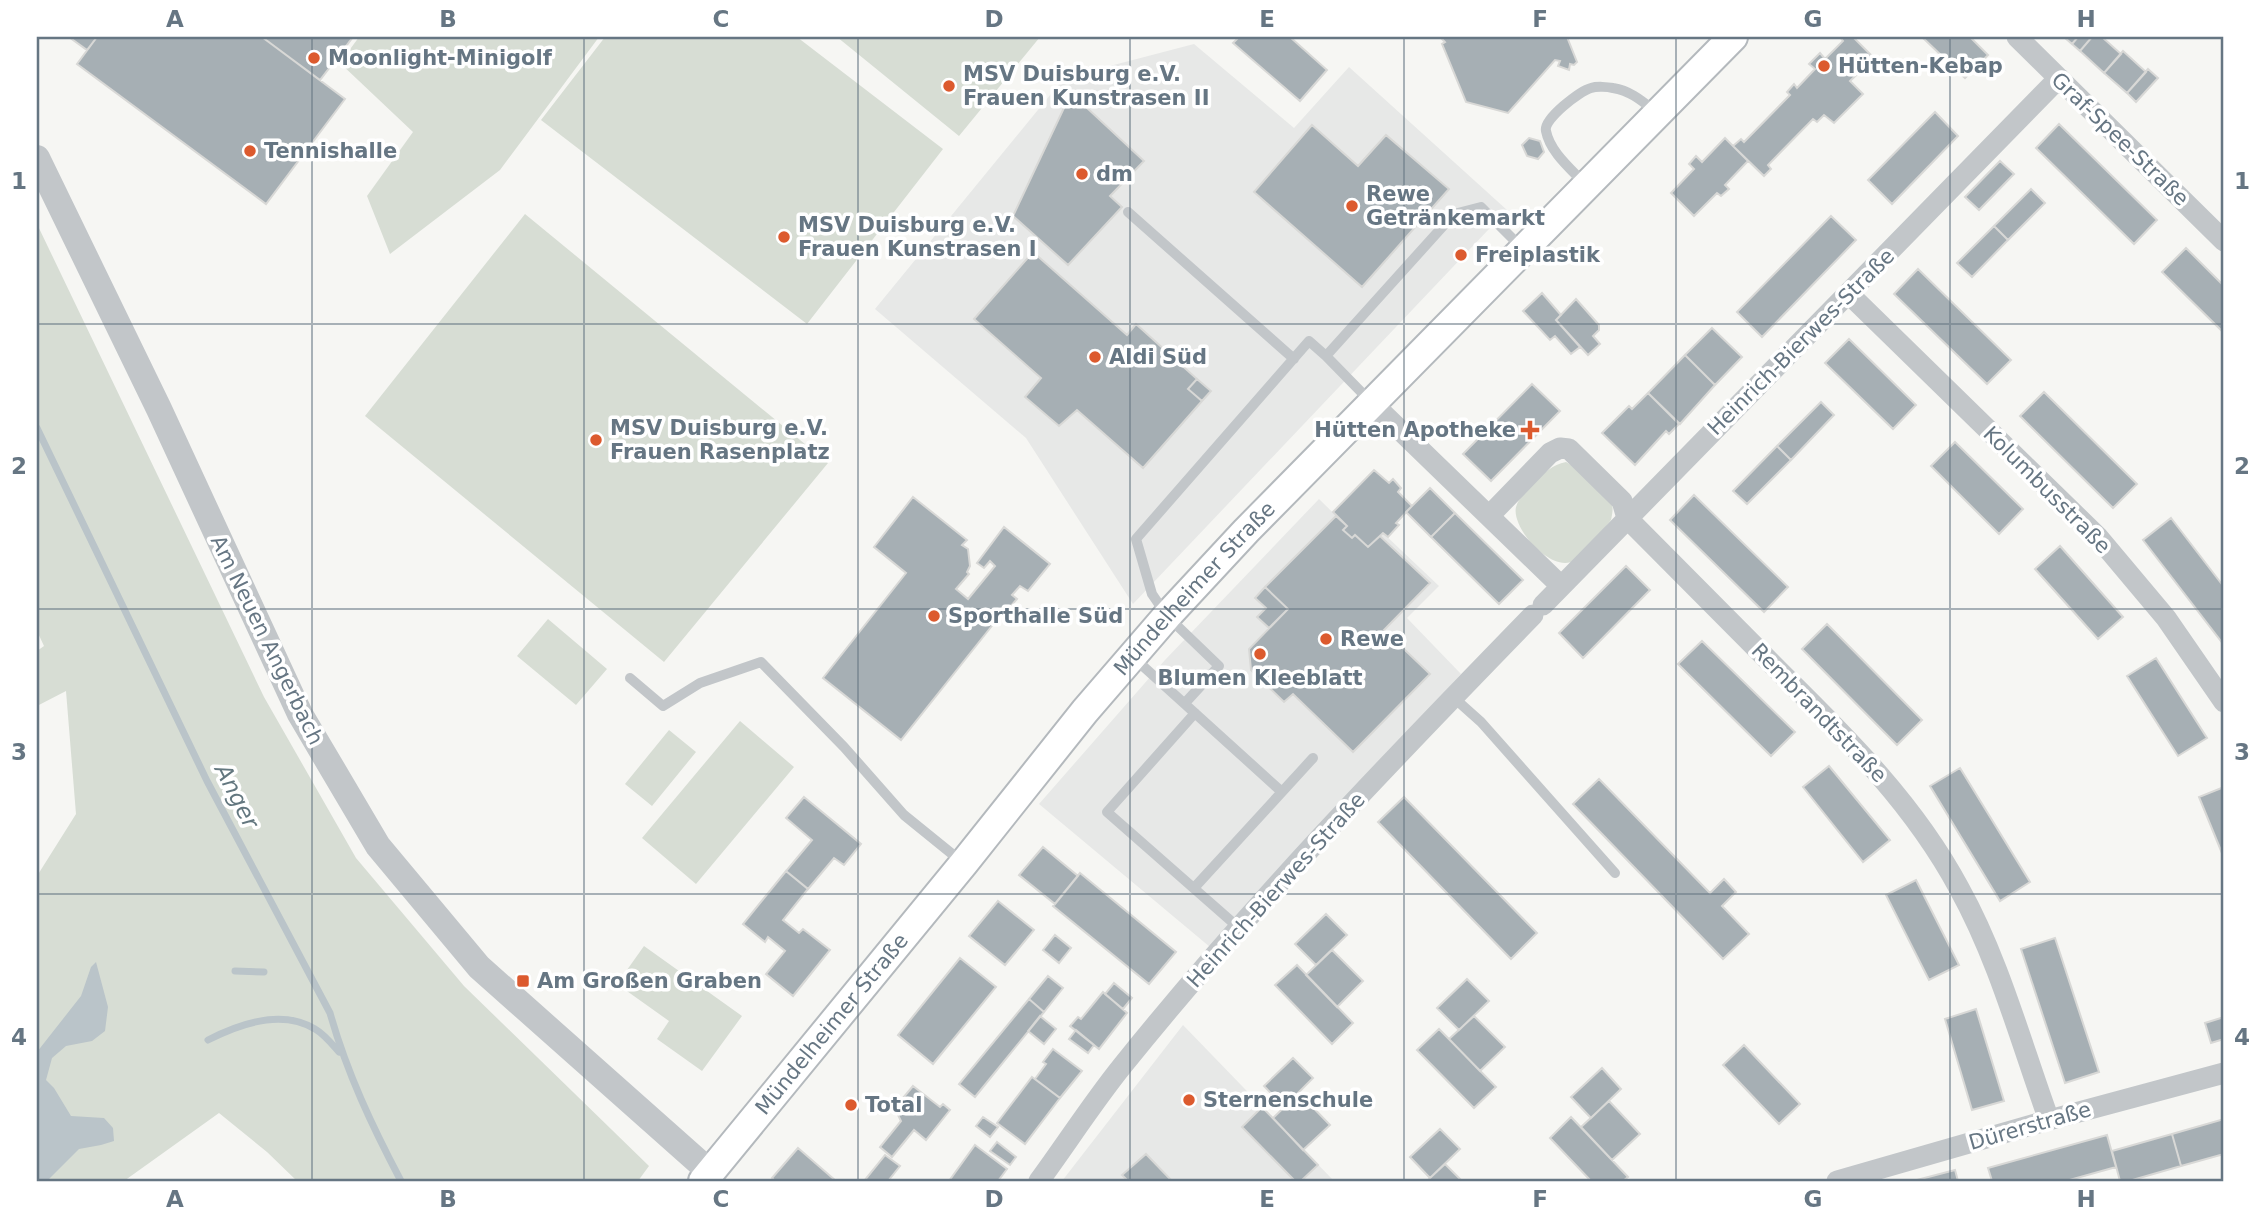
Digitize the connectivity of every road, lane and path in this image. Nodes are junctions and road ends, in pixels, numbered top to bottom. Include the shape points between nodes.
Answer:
1 (1733, 37) edge
2 (2017, 37) edge
3 (2059, 78) junction
4 (1658, 113) junction
5 (37, 158) edge
6 (1587, 186) junction
7 (1128, 212) dead end
8 (2224, 241) edge
9 (1524, 251) junction
10 (1850, 295) junction
11 (1326, 356) junction
12 (1294, 359) junction
13 (1372, 403) junction
14 (1489, 516) junction
15 (1627, 518) junction
16 (1561, 586) junction
17 (1167, 616) junction
18 (1132, 656) junction
19 (629, 677) dead end
20 (1453, 697) junction
21 (2224, 702) edge
22 (1185, 703) junction
23 (1195, 713) junction
24 (1313, 758) dead end
25 (1282, 792) junction
26 (964, 863) junction
27 (1615, 873) dead end
28 (1194, 888) junction
29 (1239, 928) junction
30 (2224, 1073) edge
31 (2049, 1120) junction
32 (711, 1178) edge
33 (1039, 1181) edge
34 (1836, 1181) edge

1 - 4 main road, Mündelheimer Straße
2 - 3 street, Graf-Spee-Straße
3 - 8 street, Graf-Spee-Straße
3 - 10 street, Heinrich-Bierwes-Straße
4 - 6 main road, Mündelheimer Straße
4 - 6 lane via 1629,91 1610,87 1591,88 1553,114 1546,133 1561,159
5 - 32 street, Am Neuen Angerbach via 299,714 379,846 479,967
6 - 9 main road, Mündelheimer Straße
7 - 12 lane
9 - 11 lane via 1481,207 1454,214
9 - 13 main road, Mündelheimer Straße
10 - 15 street, Heinrich-Bierwes-Straße
10 - 21 street, Kolumbusstraße via 2098,537 2166,618
11 - 12 lane via 1310,341
11 - 13 lane
12 - 17 lane via 1136,539 1152,594
13 - 14 street
13 - 17 main road, Mündelheimer Straße
14 - 15 street, Rembrandtstraße via 1560,447 1569,449 1622,500
14 - 16 street
15 - 16 street, Heinrich-Bierwes-Straße
15 - 31 street, Rembrandtstraße via 1852,743 1932,842 1960,889 1992,960
16 - 20 street, Heinrich-Bierwes-Straße
17 - 18 main road, Mündelheimer Straße
17 - 22 lane via 1219,666
18 - 22 lane
18 - 26 main road, Mündelheimer Straße
19 - 26 lane via 663,706 700,682 761,662 904,815
20 - 27 lane via 1481,722
20 - 29 street, Heinrich-Bierwes-Straße
22 - 23 lane
23 - 25 lane
23 - 28 lane via 1107,812
24 - 25 lane
25 - 28 lane
26 - 32 main road, Mündelheimer Straße
28 - 29 lane
29 - 33 street, Heinrich-Bierwes-Straße via 1121,1067
30 - 31 street, Dürerstraße
31 - 34 street, Dürerstraße

